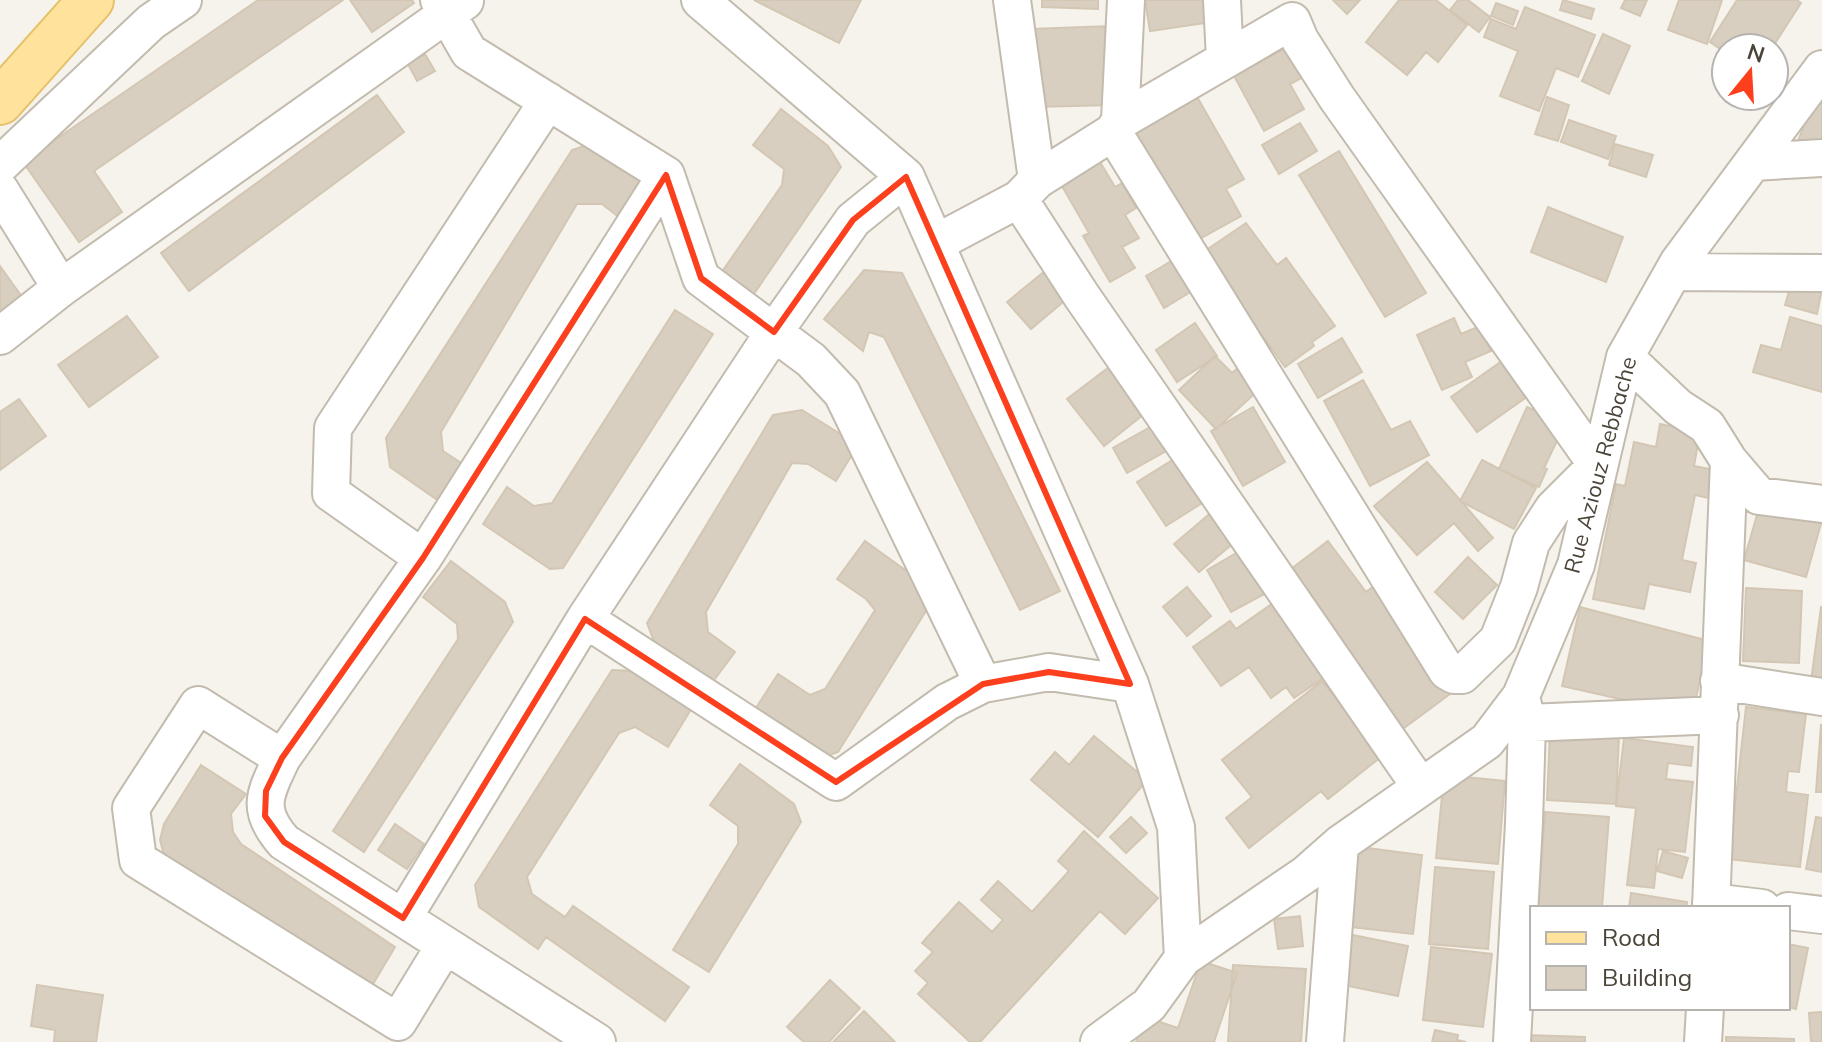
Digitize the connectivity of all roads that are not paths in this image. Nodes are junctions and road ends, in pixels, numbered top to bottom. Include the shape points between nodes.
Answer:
1 (91, 0) edge
2 (183, 0) edge
3 (700, 0) edge
4 (1012, 0) edge
5 (1126, 0) edge
6 (1222, 0) edge
7 (450, 5) edge
8 (1225, 59) junction
9 (1822, 69) edge
10 (548, 101) junction
11 (0, 102) edge
12 (1116, 126) junction
13 (1822, 158) edge
14 (1754, 162) junction
15 (0, 165) edge
16 (666, 175) junction
17 (906, 177) junction
18 (0, 190) edge
19 (1028, 190) junction
20 (936, 243) junction
21 (1673, 272) junction
22 (1822, 273) edge
23 (61, 288) junction
24 (774, 332) junction
25 (0, 336) edge
26 (1625, 357) junction
27 (1729, 461) junction
28 (1597, 465) junction
29 (1822, 504) edge
30 (423, 558) junction
31 (585, 619) junction
32 (983, 684) junction
33 (1130, 684) junction
34 (1822, 697) edge
35 (1720, 698) junction
36 (1524, 709) junction
37 (282, 758) junction
38 (1420, 786) junction
39 (1340, 844) junction
40 (1711, 905) edge
41 (1790, 911) edge
42 (1822, 915) edge
43 (403, 918) junction
44 (445, 945) junction
45 (1183, 958) junction
46 (1705, 1010) edge
47 (597, 1042) edge
48 (1099, 1042) edge
49 (1325, 1042) edge
50 (1512, 1042) edge
51 (1703, 1042) edge

1 - 11 main road
2 - 15 street via 151,22
3 - 17 street
4 - 19 street
5 - 12 street
6 - 8 street
7 - 10 street via 469,52
7 - 23 street
8 - 12 street
8 - 28 street via 1292,21 1337,98
9 - 14 street, Rue Aziouz Rebbache
10 - 16 street
10 - 30 street via 333,428 331,493
12 - 19 street
12 - 28 street via 1447,671 1462,675 1498,640 1531,543 1553,509
13 - 14 street
14 - 21 street, Rue Aziouz Rebbache
16 - 24 street via 701,278
16 - 30 street
17 - 20 street
17 - 24 street via 853,220
18 - 23 street
19 - 20 street
19 - 38 street via 1081,295
20 - 33 street
21 - 22 street
21 - 26 street, Rue Aziouz Rebbache
23 - 25 street
24 - 31 street
24 - 32 street via 842,393
26 - 27 street via 1678,407 1707,426
26 - 28 street, Rue Aziouz Rebbache
27 - 29 street via 1759,496
27 - 35 street
28 - 36 street, Rue Aziouz Rebbache via 1576,565
30 - 37 street
31 - 32 street via 836,782 947,702
31 - 43 street
32 - 33 street via 1049,672
33 - 45 street via 1176,827
34 - 35 street
35 - 36 street
35 - 40 street
36 - 38 street, Rue Aziouz Rebbache
36 - 50 street via 1524,823
37 - 43 street via 264,803 274,831
37 - 44 street via 198,705 131,808 138,860 398,1022
38 - 39 street, Rue Aziouz Rebbache
39 - 45 street, Rue Aziouz Rebbache via 1306,874
39 - 49 street
41 - 42 street
43 - 44 street
44 - 47 street
45 - 48 street, Rue Aziouz Rebbache via 1149,1005
46 - 51 street

